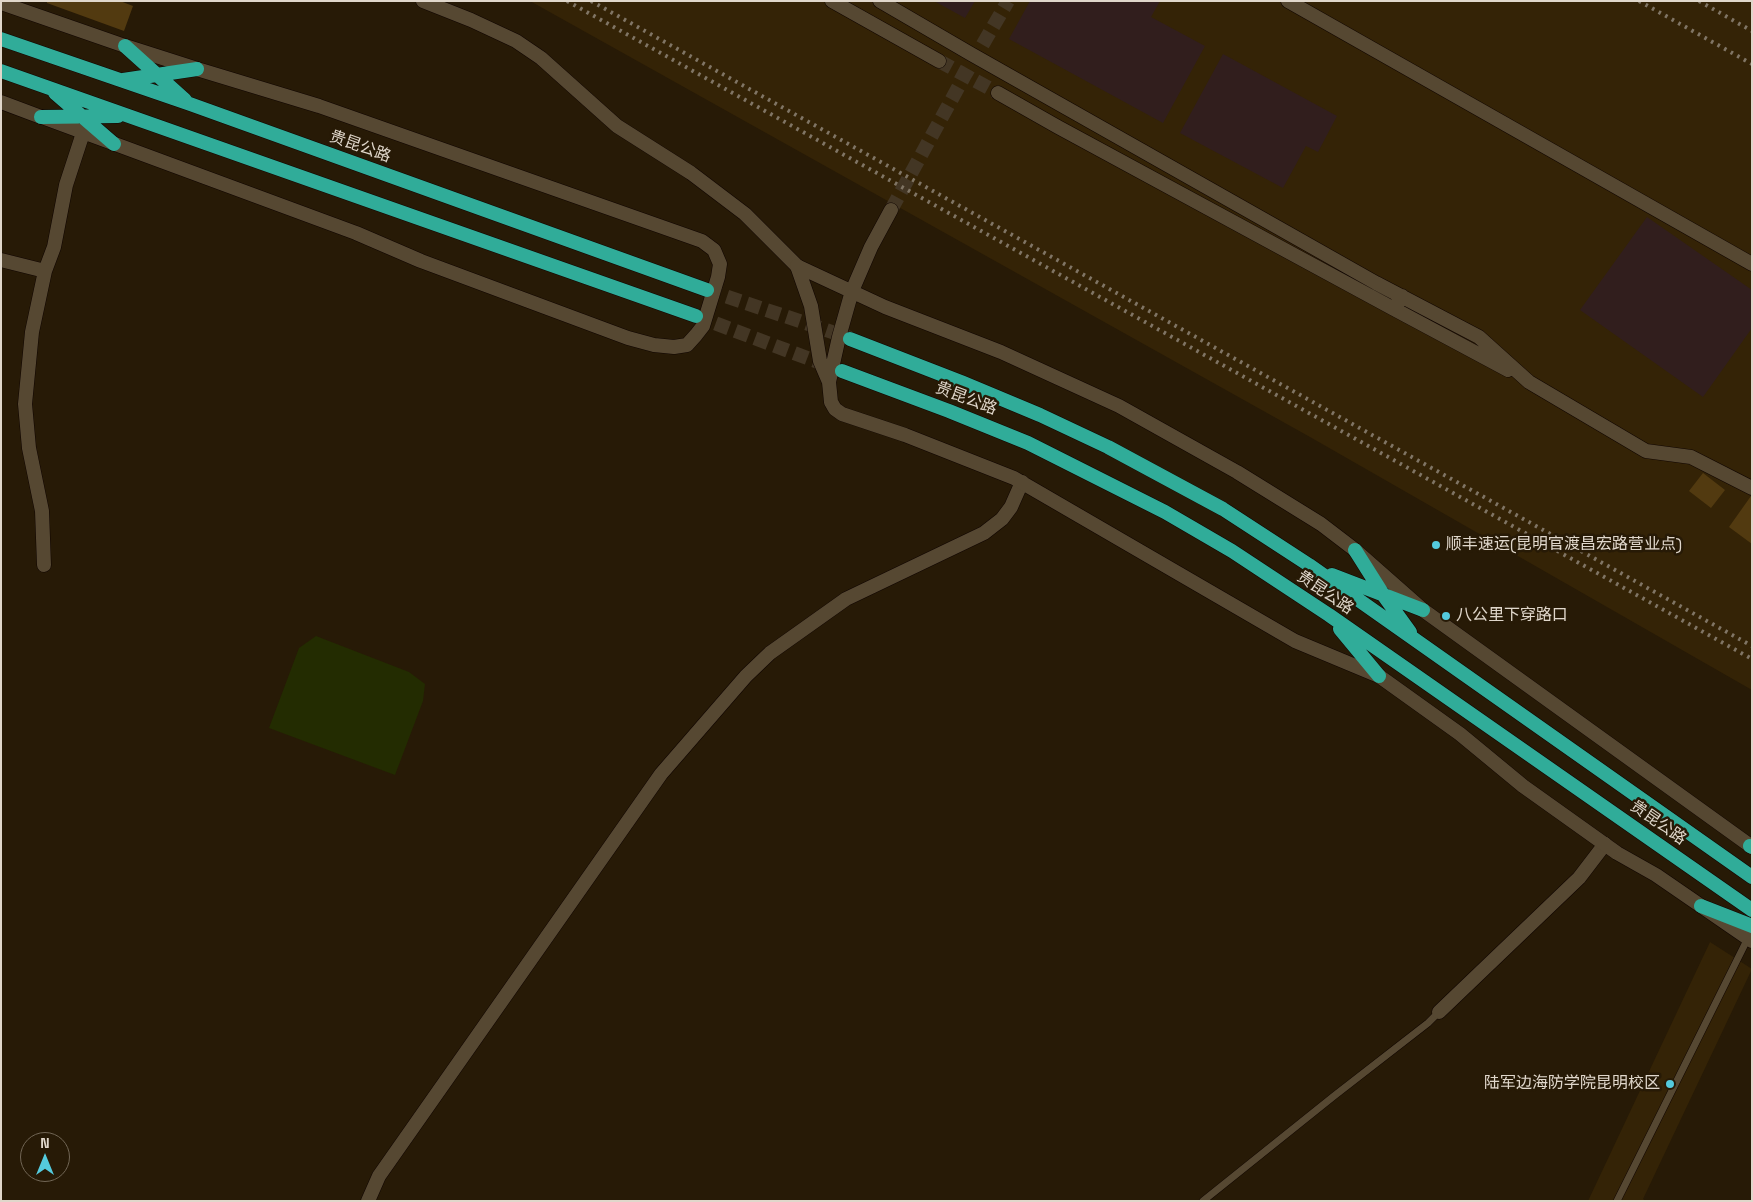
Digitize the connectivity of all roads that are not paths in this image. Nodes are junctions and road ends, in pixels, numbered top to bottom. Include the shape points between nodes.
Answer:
1 (423, 1) edge
2 (832, 1) edge
3 (880, 1) edge
4 (1288, 1) edge
5 (1, 3) edge
6 (1, 39) edge
7 (126, 46) junction
8 (939, 61) tunnel mouth
9 (197, 69) junction
10 (1, 71) edge
11 (158, 75) junction
12 (119, 80) junction
13 (48, 87) junction
14 (998, 93) tunnel mouth
15 (1, 102) edge
16 (190, 104) junction
17 (82, 116) junction
18 (129, 116) junction
19 (41, 117) junction
20 (84, 133) junction
21 (114, 144) junction
22 (891, 210) tunnel mouth
23 (1, 260) edge
24 (1752, 264) edge
25 (797, 266) junction
26 (45, 271) junction
27 (707, 290) tunnel mouth
28 (852, 291) junction
29 (1402, 296) junction
30 (1394, 309) junction
31 (696, 316) tunnel mouth
32 (850, 339) tunnel mouth
33 (842, 371) tunnel mouth
34 (1528, 381) junction
35 (829, 382) junction
36 (1022, 482) junction
37 (1752, 488) edge
38 (1356, 550) junction
39 (44, 565) dead end
40 (1309, 565) junction
41 (1384, 596) junction
42 (1423, 610) junction
43 (1328, 615) junction
44 (1416, 641) junction
45 (1379, 676) junction
46 (1605, 844) junction
47 (1751, 847) edge
48 (1735, 865) junction
49 (1752, 872) edge
50 (1752, 877) edge
51 (1717, 886) junction
52 (1701, 906) joint
53 (1752, 910) edge
54 (1751, 933) edge
55 (1439, 1012) joint
56 (368, 1201) edge
57 (1203, 1201) edge
58 (1616, 1201) edge

1 - 25 street via 516,41 541,58 617,126 691,173 745,214
2 - 8 street
3 - 29 street
4 - 24 street
5 - 7 street
6 - 12 highway, 贵昆公路
7 - 9 street
7 - 11 highway
9 - 11 highway
9 - 21 street via 319,106 702,241 714,250 720,264 703,326 687,345 654,345 628,338
10 - 13 highway
11 - 12 highway
11 - 16 highway
12 - 16 highway, 贵昆公路
13 - 17 highway
13 - 18 highway
14 - 30 street
15 - 19 street
16 - 27 highway, 贵昆公路
17 - 18 highway
17 - 19 highway
17 - 21 highway
18 - 31 highway
19 - 20 street
20 - 21 street
20 - 26 street via 66,185 54,247
22 - 28 street
23 - 26 street
25 - 28 street
25 - 35 street via 811,306 820,361
26 - 39 street via 32,332 25,404 29,448 42,511
28 - 35 street
28 - 38 street via 1001,352 1118,406 1237,472 1321,524
29 - 30 street
29 - 34 street via 1479,337
30 - 34 street
32 - 40 highway, 贵昆公路 via 1005,400 1108,447 1223,509
33 - 43 highway, 贵昆公路 via 1028,443 1165,512 1232,551
34 - 37 street via 1646,451 1691,458
35 - 36 street via 831,402 842,414 905,435
36 - 45 street via 1296,641
36 - 56 street via 1002,520 984,533 846,600 770,653 746,676 661,774 379,1176
38 - 41 highway
38 - 42 street
40 - 41 highway
40 - 44 highway, 贵昆公路
41 - 42 highway
41 - 44 highway
42 - 47 street
43 - 45 highway
43 - 51 highway, 贵昆公路
44 - 48 highway, 贵昆公路
45 - 46 street
46 - 52 street
46 - 55 street via 1579,878
48 - 49 highway
48 - 50 highway, 贵昆公路
51 - 53 highway, 贵昆公路
51 - 54 highway
52 - 54 highway
54 - 58 lane
55 - 57 lane

